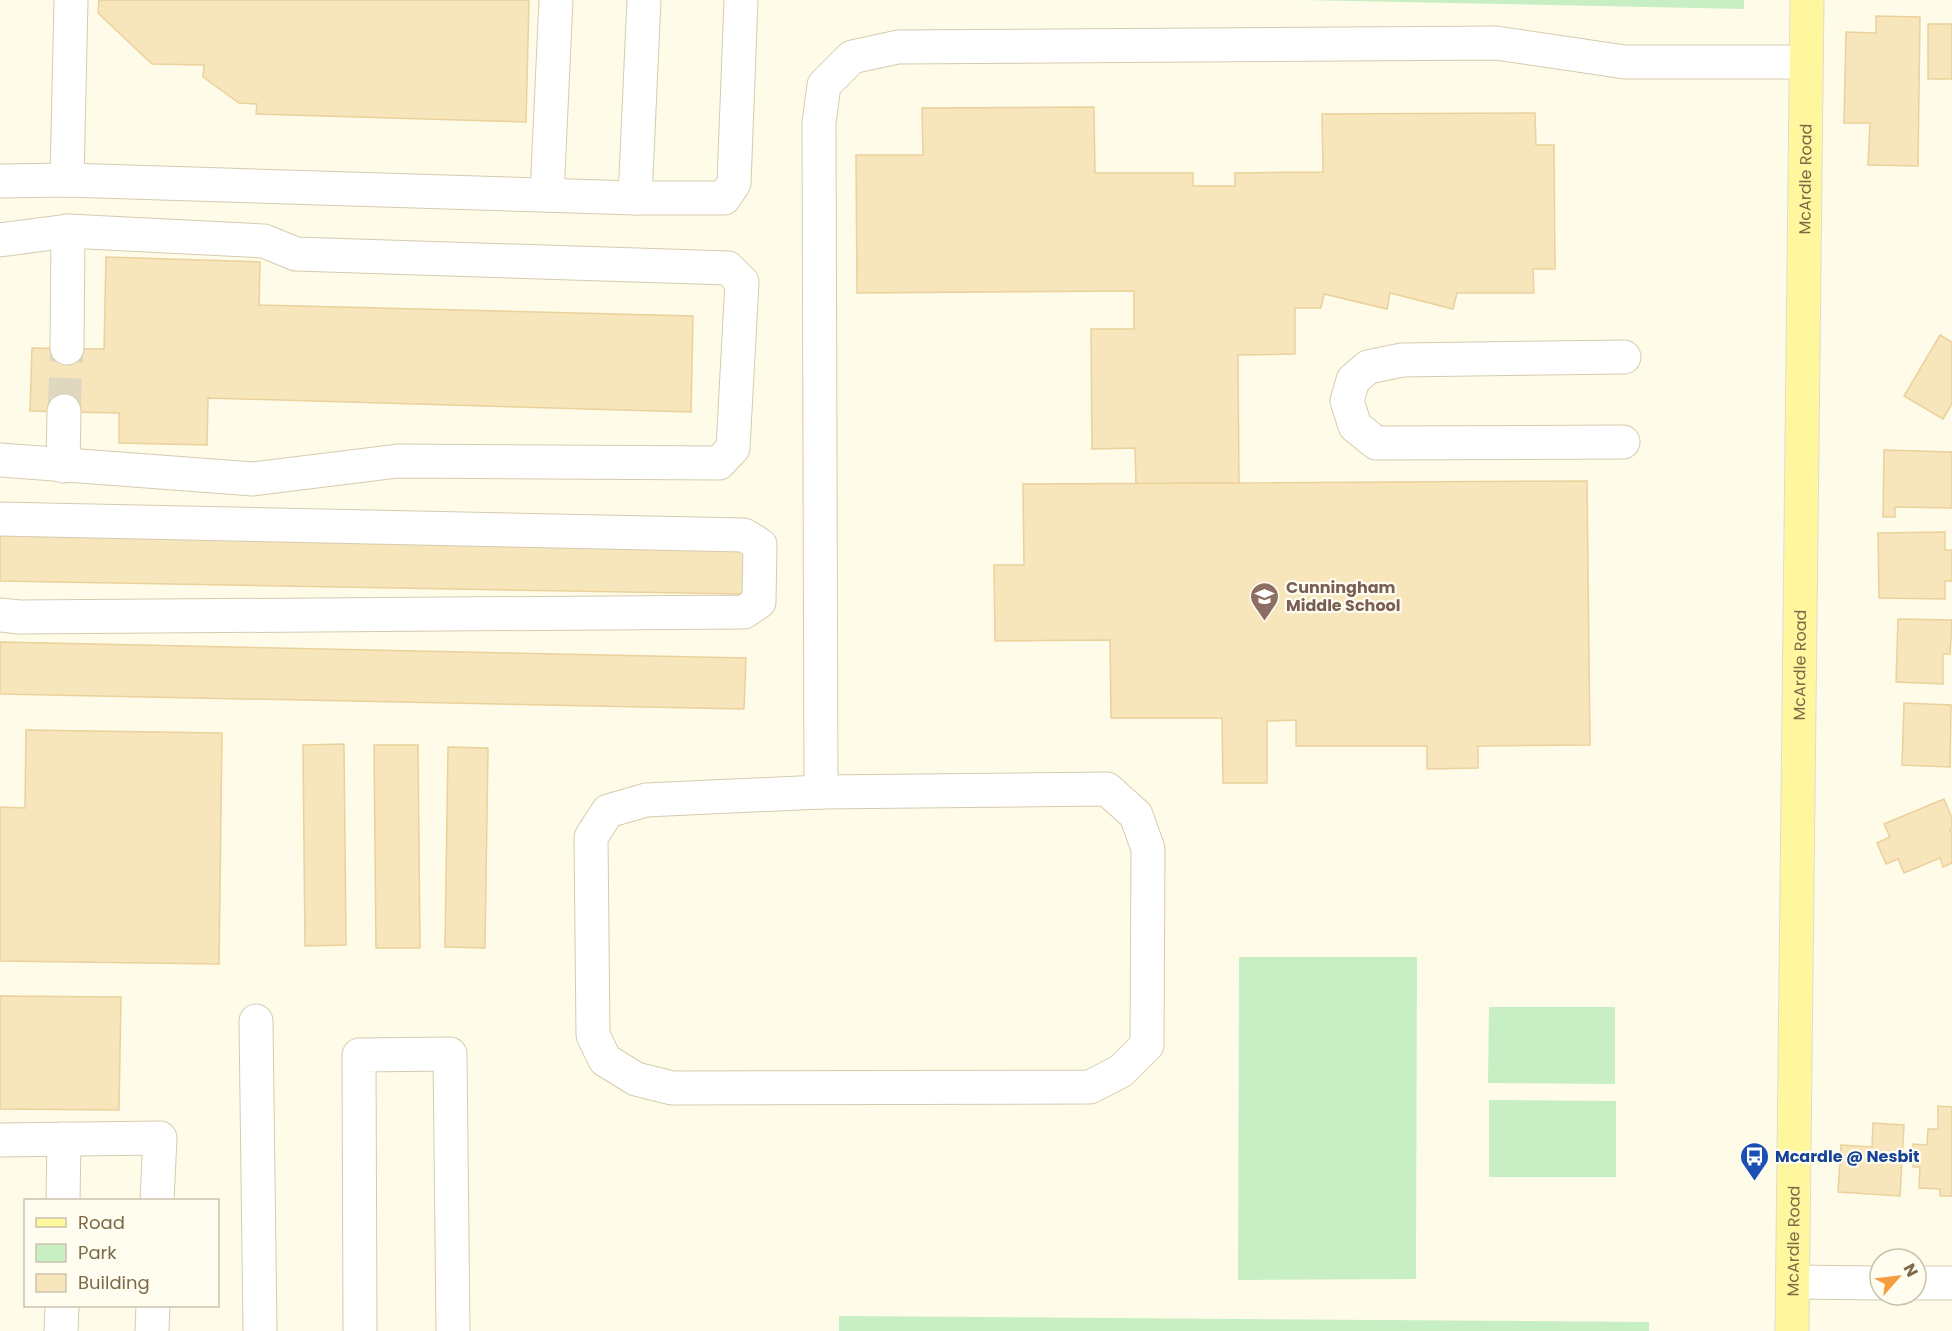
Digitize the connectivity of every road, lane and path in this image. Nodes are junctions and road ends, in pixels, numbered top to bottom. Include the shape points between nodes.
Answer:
1 (71, 0) edge
2 (556, 0) edge
3 (644, 0) edge
4 (741, 0) edge
5 (1807, 0) edge
6 (1806, 62) junction
7 (67, 180) junction
8 (0, 181) edge
9 (547, 195) junction
10 (635, 198) junction
11 (68, 231) junction
12 (0, 240) edge
13 (67, 348) tunnel mouth
14 (1624, 357) dead end
15 (64, 411) tunnel mouth
16 (1623, 442) dead end
17 (0, 460) edge
18 (63, 466) junction
19 (0, 519) edge
20 (0, 615) edge
21 (821, 792) junction
22 (256, 1021) dead end
23 (64, 1139) junction
24 (0, 1140) edge
25 (63, 1199) edge
26 (158, 1199) edge
27 (1793, 1282) junction
28 (1868, 1283) edge
29 (1928, 1283) edge
30 (1952, 1283) edge
31 (62, 1307) edge
32 (153, 1307) edge
33 (62, 1331) edge
34 (152, 1331) edge
35 (260, 1331) edge
36 (360, 1331) edge
37 (453, 1331) edge
38 (1792, 1331) edge

1 - 7 street
2 - 9 street
3 - 10 street
4 - 10 street via 734,183 723,198
5 - 6 main road, McArdle Road
6 - 21 street via 1625,62 1496,43 898,48 852,57 824,85 819,123
6 - 27 main road, McArdle Road
7 - 8 street
7 - 9 street
9 - 10 street
11 - 12 street
11 - 13 street
11 - 18 street via 264,241 296,254 728,268 742,282 733,448 719,463 398,461 253,479
14 - 16 street via 1402,360 1368,367 1353,381 1347,401 1355,426 1376,443
15 - 18 street
17 - 18 street
19 - 20 street via 744,535 760,545 759,602 744,612
21 - 21 street via 646,800 608,811 591,837 593,1035 605,1060 636,1079 672,1088 1090,1087 1121,1071 1147,1045 1148,849 1136,814 1107,789
22 - 35 street
23 - 24 street
23 - 25 street
23 - 26 street via 160,1138
27 - 28 street
27 - 38 main road, McArdle Road
29 - 30 street
31 - 33 street
32 - 34 street
36 - 37 street via 359,1055 450,1054

